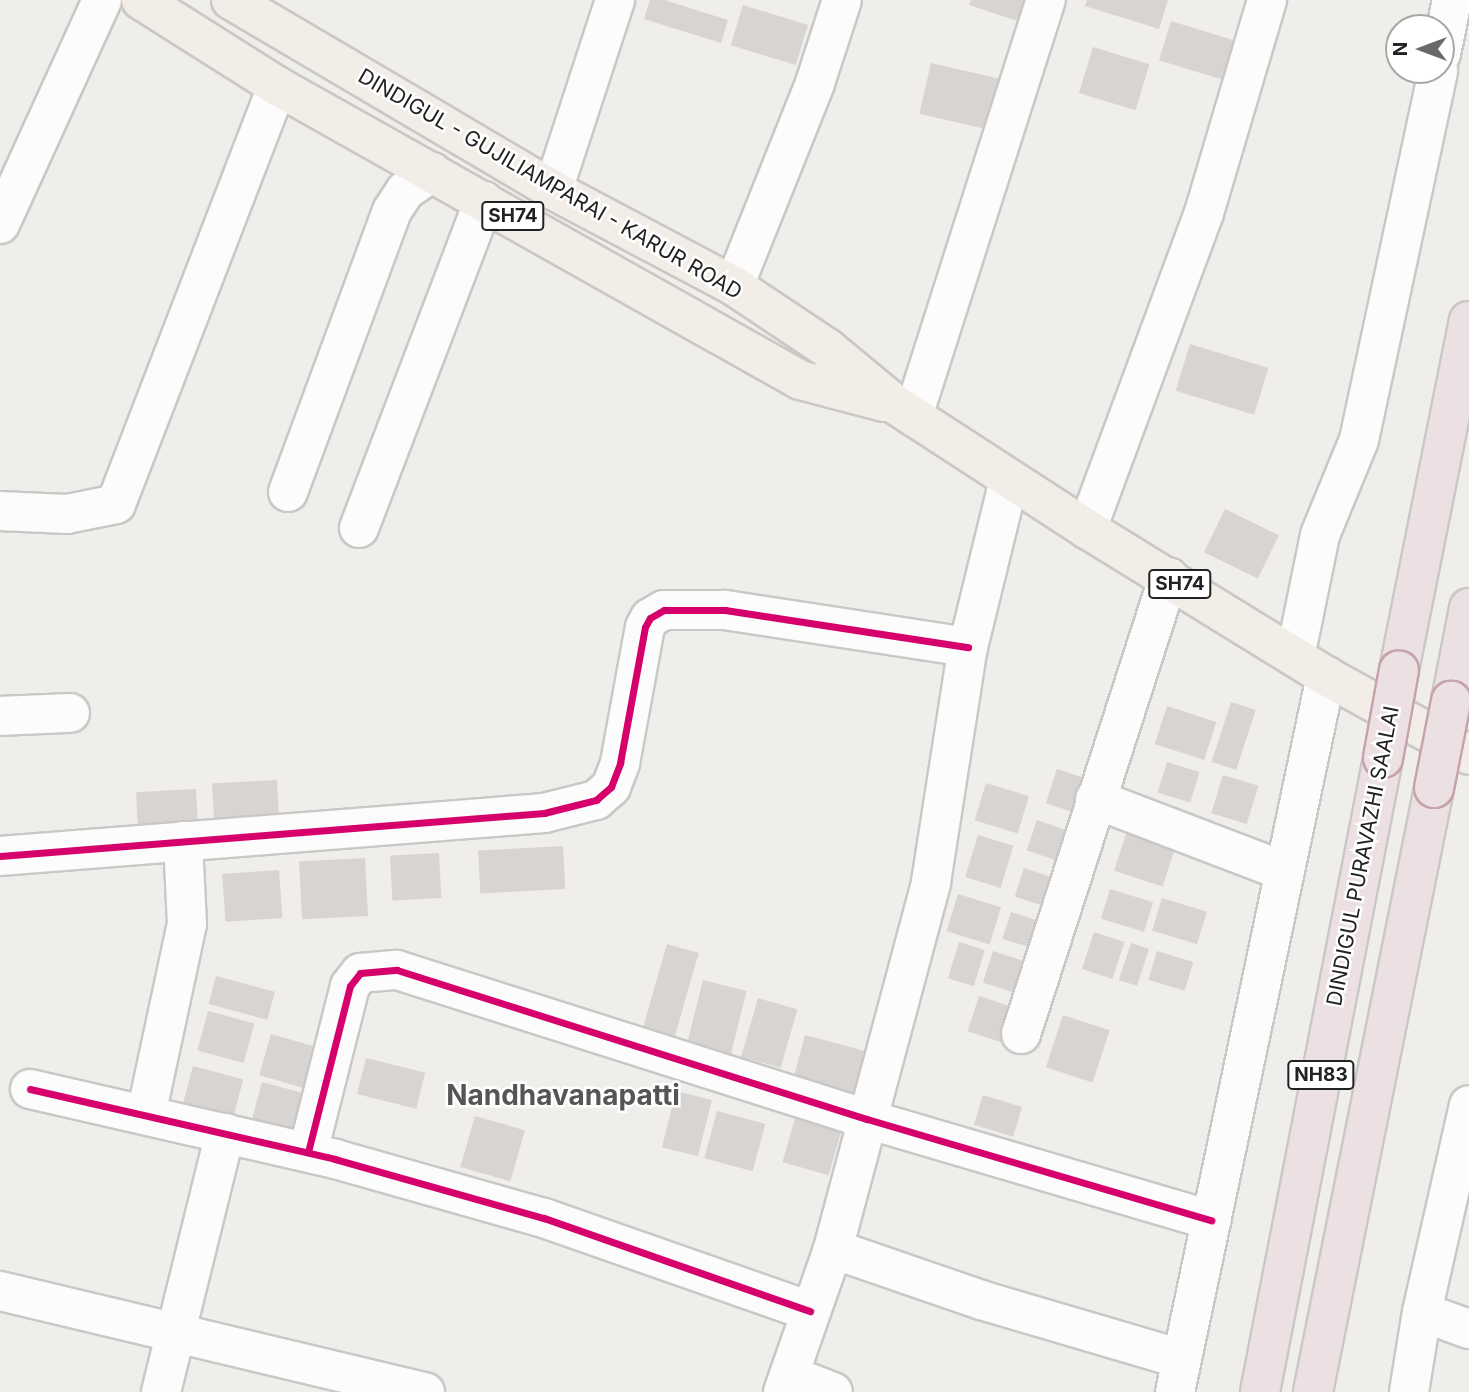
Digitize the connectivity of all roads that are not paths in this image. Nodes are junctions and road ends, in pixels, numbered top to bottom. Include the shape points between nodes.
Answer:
1 (102, 0) edge
2 (141, 0) edge
3 (231, 0) edge
4 (615, 0) edge
5 (842, 0) edge
6 (1046, 0) edge
7 (1267, 0) edge
8 (1435, 84) edge
9 (277, 86) junction
10 (432, 172) junction
11 (553, 190) junction
12 (484, 201) junction
13 (0, 224) edge
14 (734, 286) junction
15 (1469, 321) edge
16 (904, 410) junction
17 (1009, 480) junction
18 (288, 492) dead end
19 (0, 510) edge
20 (359, 528) dead end
21 (1087, 529) junction
22 (1169, 578) junction
23 (1469, 608) edge
24 (968, 647) junction
25 (1310, 667) junction
26 (70, 713) dead end
27 (0, 716) edge
28 (1469, 755) edge
29 (1095, 799) junction
30 (183, 841) junction
31 (0, 856) edge
32 (1284, 871) junction
33 (1021, 1034) dead end
34 (30, 1089) dead end
35 (1469, 1105) edge
36 (146, 1115) junction
37 (867, 1119) junction
38 (225, 1133) junction
39 (308, 1153) junction
40 (1211, 1220) junction
41 (1469, 1221) edge
42 (1437, 1242) junction
43 (833, 1249) junction
44 (0, 1291) edge
45 (810, 1311) junction
46 (1422, 1312) junction
47 (1469, 1329) edge
48 (175, 1331) junction
49 (1179, 1375) edge
50 (786, 1383) edge
51 (161, 1392) edge
52 (425, 1392) edge
53 (833, 1392) edge
54 (1260, 1392) edge
55 (1313, 1392) edge
56 (1409, 1392) edge

1 - 13 street
2 - 9 main road, DINDIGUL - GUJILIAMPARAI - KARUR ROAD / SH74
3 - 11 main road, DINDIGUL - GUJILIAMPARAI - KARUR ROAD / SH74
4 - 11 street
5 - 14 street via 815,83
6 - 16 street
7 - 21 street via 1204,213
8 - 25 street via 1359,440 1320,535
9 - 10 main road, DINDIGUL - GUJILIAMPARAI - KARUR ROAD / SH74
9 - 19 street via 116,504 67,514
10 - 12 main road, DINDIGUL - GUJILIAMPARAI - KARUR ROAD / SH74
10 - 18 street via 405,191 392,211
11 - 14 main road, DINDIGUL - GUJILIAMPARAI - KARUR ROAD / SH74
12 - 16 main road, DINDIGUL - GUJILIAMPARAI - KARUR ROAD / SH74 via 800,380
12 - 20 street
14 - 16 main road, DINDIGUL - GUJILIAMPARAI - KARUR ROAD / SH74 via 827,348
15 - 54 highway, DINDIGUL PURAVAZHI SAALAI / NH83, bridge
16 - 17 main road, DINDIGUL - GUJILIAMPARAI - KARUR ROAD / SH74
17 - 21 main road, DINDIGUL - GUJILIAMPARAI - KARUR ROAD / SH74
17 - 24 street
21 - 22 main road, DINDIGUL - GUJILIAMPARAI - KARUR ROAD / SH74
22 - 25 main road, DINDIGUL - GUJILIAMPARAI - KARUR ROAD / SH74
22 - 29 street
23 - 55 highway, NH83, bridge
24 - 30 street via 725,610 664,610 645,627 620,763 611,787 596,800 544,813
24 - 37 street via 931,882
25 - 28 main road, DINDIGUL - GUJILIAMPARAI - KARUR ROAD / SH74
25 - 32 street
26 - 27 street
29 - 32 street
29 - 33 street
30 - 31 street
30 - 36 street via 187,924
32 - 40 street
34 - 36 street
35 - 42 street
36 - 38 street
37 - 39 street via 427,979 374,969 360,972 350,986
37 - 40 street
37 - 43 street
38 - 39 street
38 - 48 street
39 - 45 street via 544,1218
40 - 49 street
41 - 42 street
42 - 46 street
43 - 45 street
43 - 49 street
44 - 48 street
45 - 50 street
46 - 47 street
46 - 56 street
48 - 51 street
48 - 52 street
50 - 53 street

